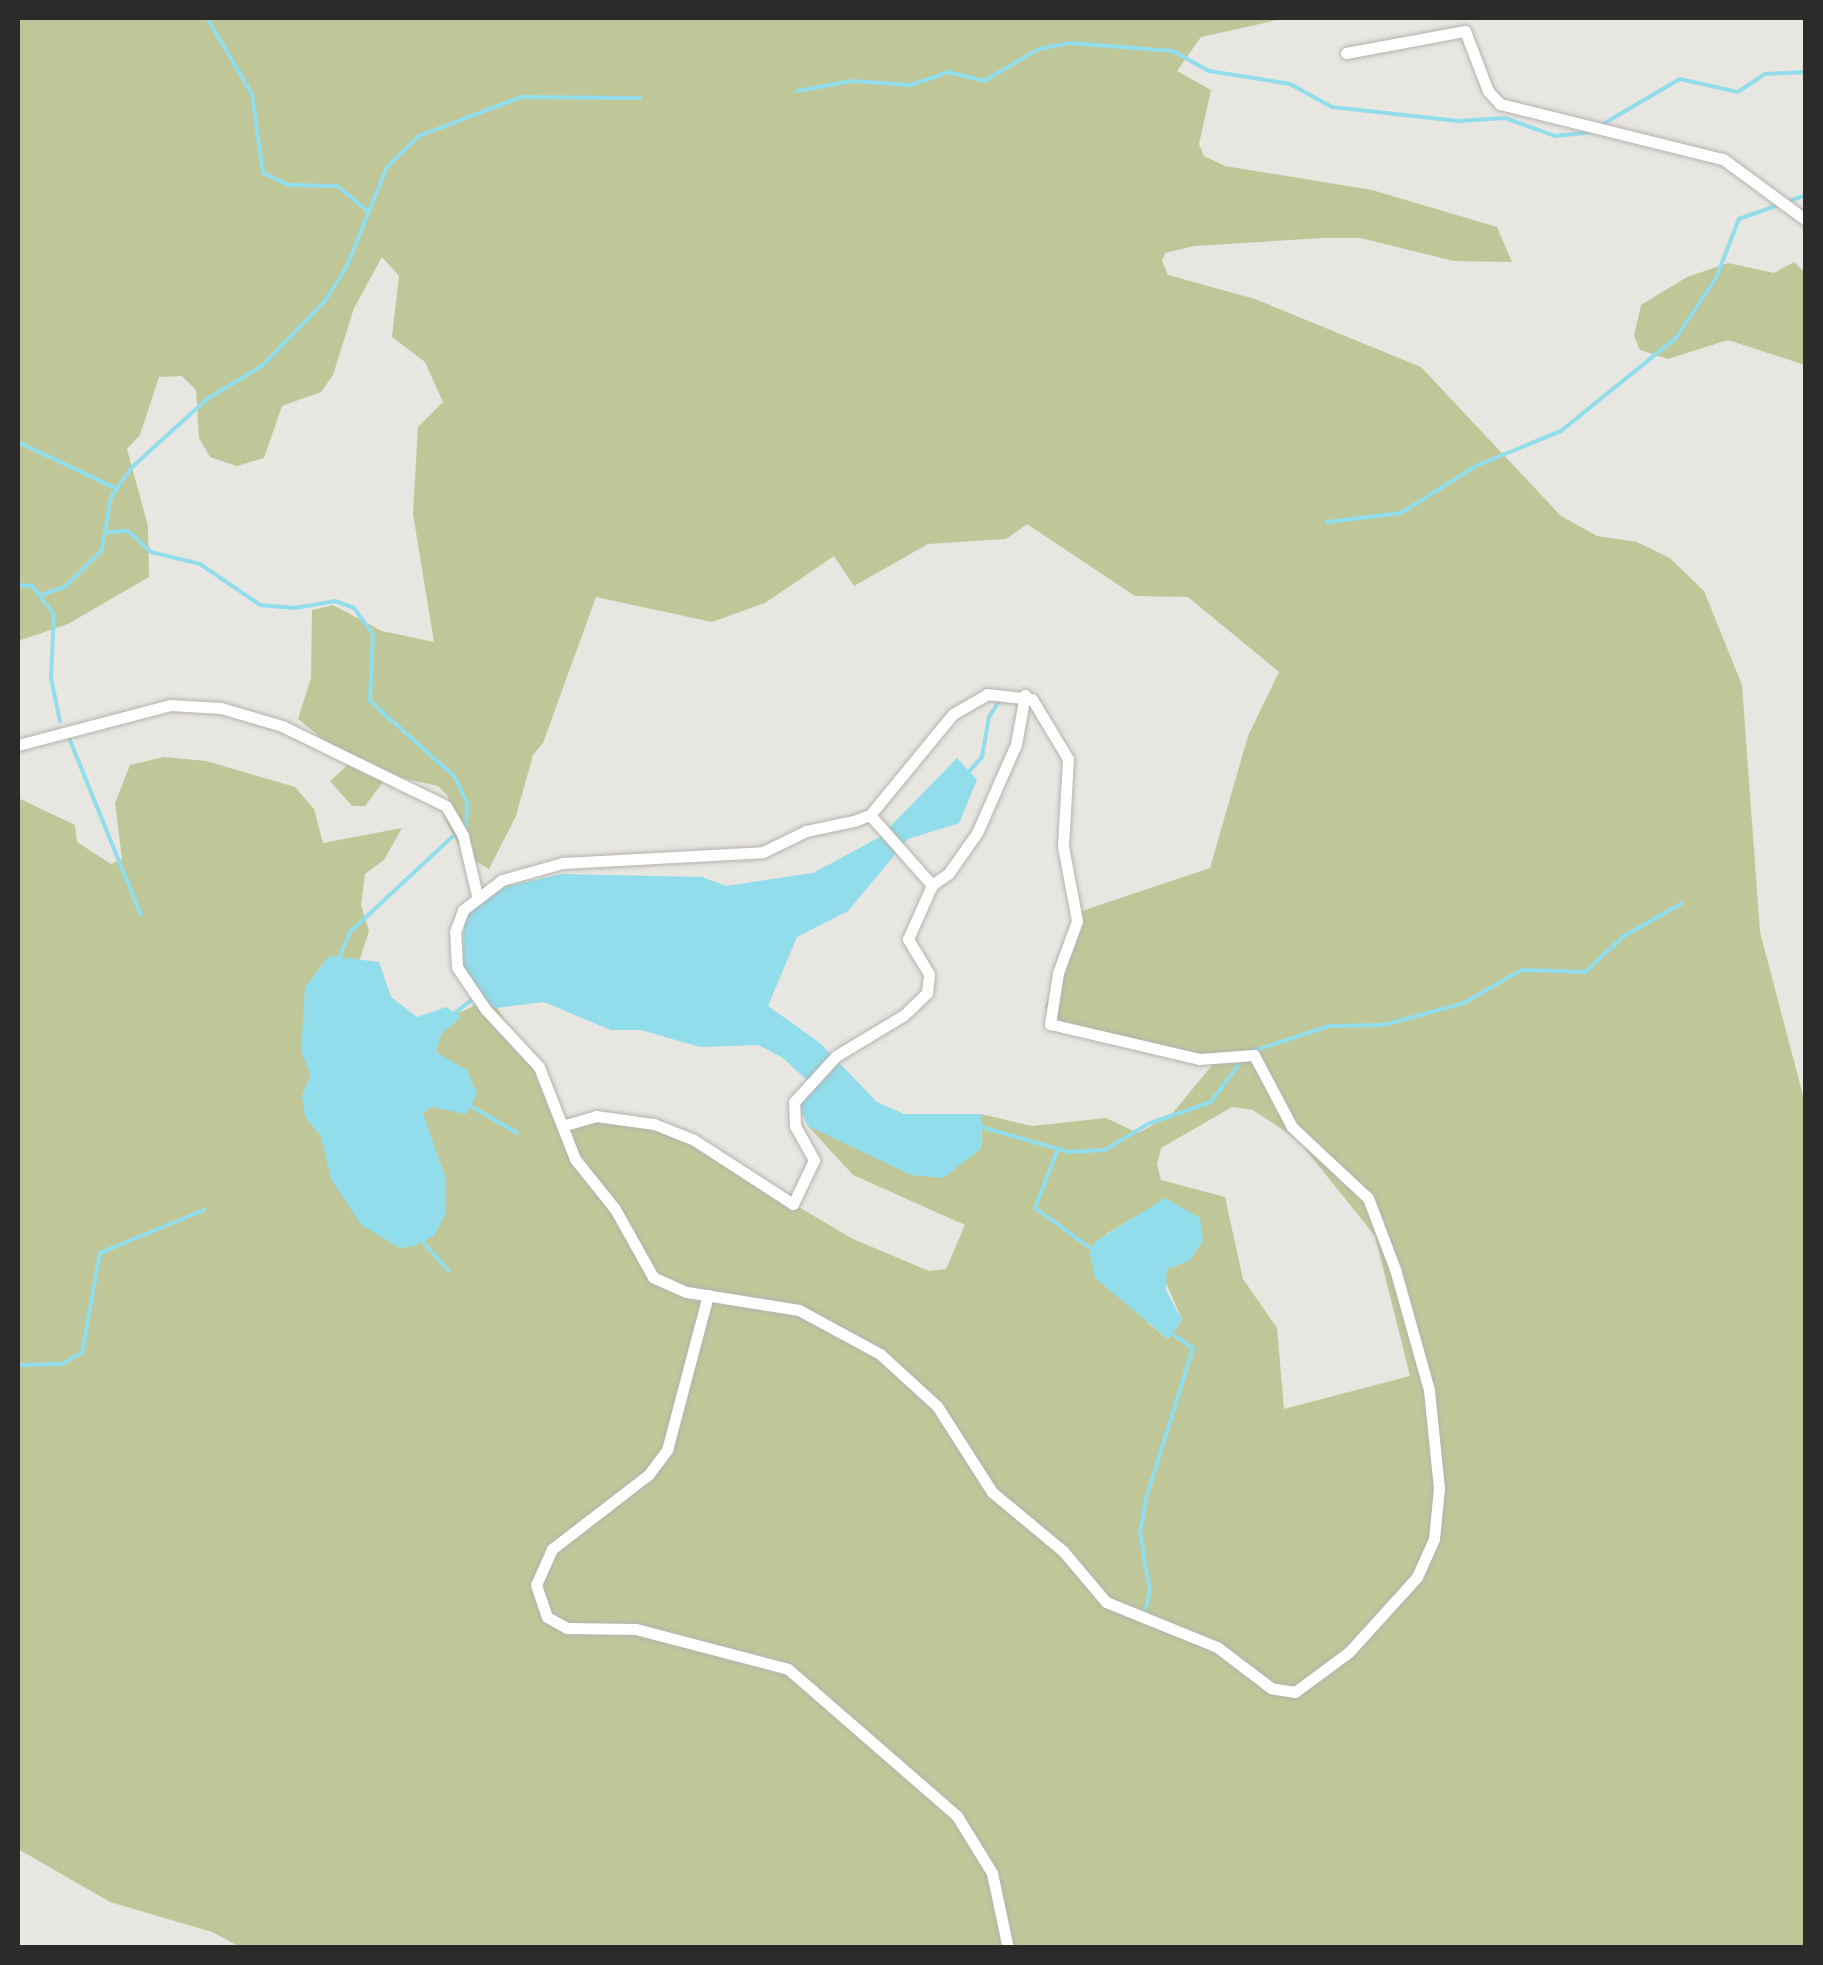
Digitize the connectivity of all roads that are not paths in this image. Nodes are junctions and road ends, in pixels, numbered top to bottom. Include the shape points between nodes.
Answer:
1 (1346, 53) dead end
2 (1806, 220) edge
3 (1026, 694) junction
4 (18, 745) edge
5 (870, 814) junction
6 (932, 885) junction
7 (477, 894) junction
8 (565, 1125) junction
9 (708, 1295) junction
10 (1008, 1948) edge

1 - 2 street via 1465,32 1488,91 1500,104 1723,159
3 - 5 street via 987,694 953,714
3 - 6 street via 1016,744 977,832 958,865
3 - 9 street via 1063,744 1069,772 1063,846 1076,928 1058,973 1050,1024 1199,1059 1254,1055 1292,1127 1368,1198 1428,1390 1440,1488 1434,1538 1417,1576 1324,1675 1308,1687 1280,1692 1217,1647 1106,1602 1063,1551 992,1492 937,1406 880,1354 800,1310
4 - 7 street via 170,705 220,708 268,721 446,806 463,836
5 - 6 street
5 - 7 street via 806,830 762,852 543,866
6 - 8 street via 908,939 929,974 927,992 904,1015 836,1056 794,1102 794,1126 814,1160 793,1204 694,1140 654,1124 596,1116
7 - 8 street via 455,932 457,967 539,1067
8 - 9 street via 575,1158 615,1209 653,1277
9 - 10 street via 667,1450 648,1475 552,1549 536,1584 547,1618 567,1628 636,1629 788,1669 957,1816 992,1873

